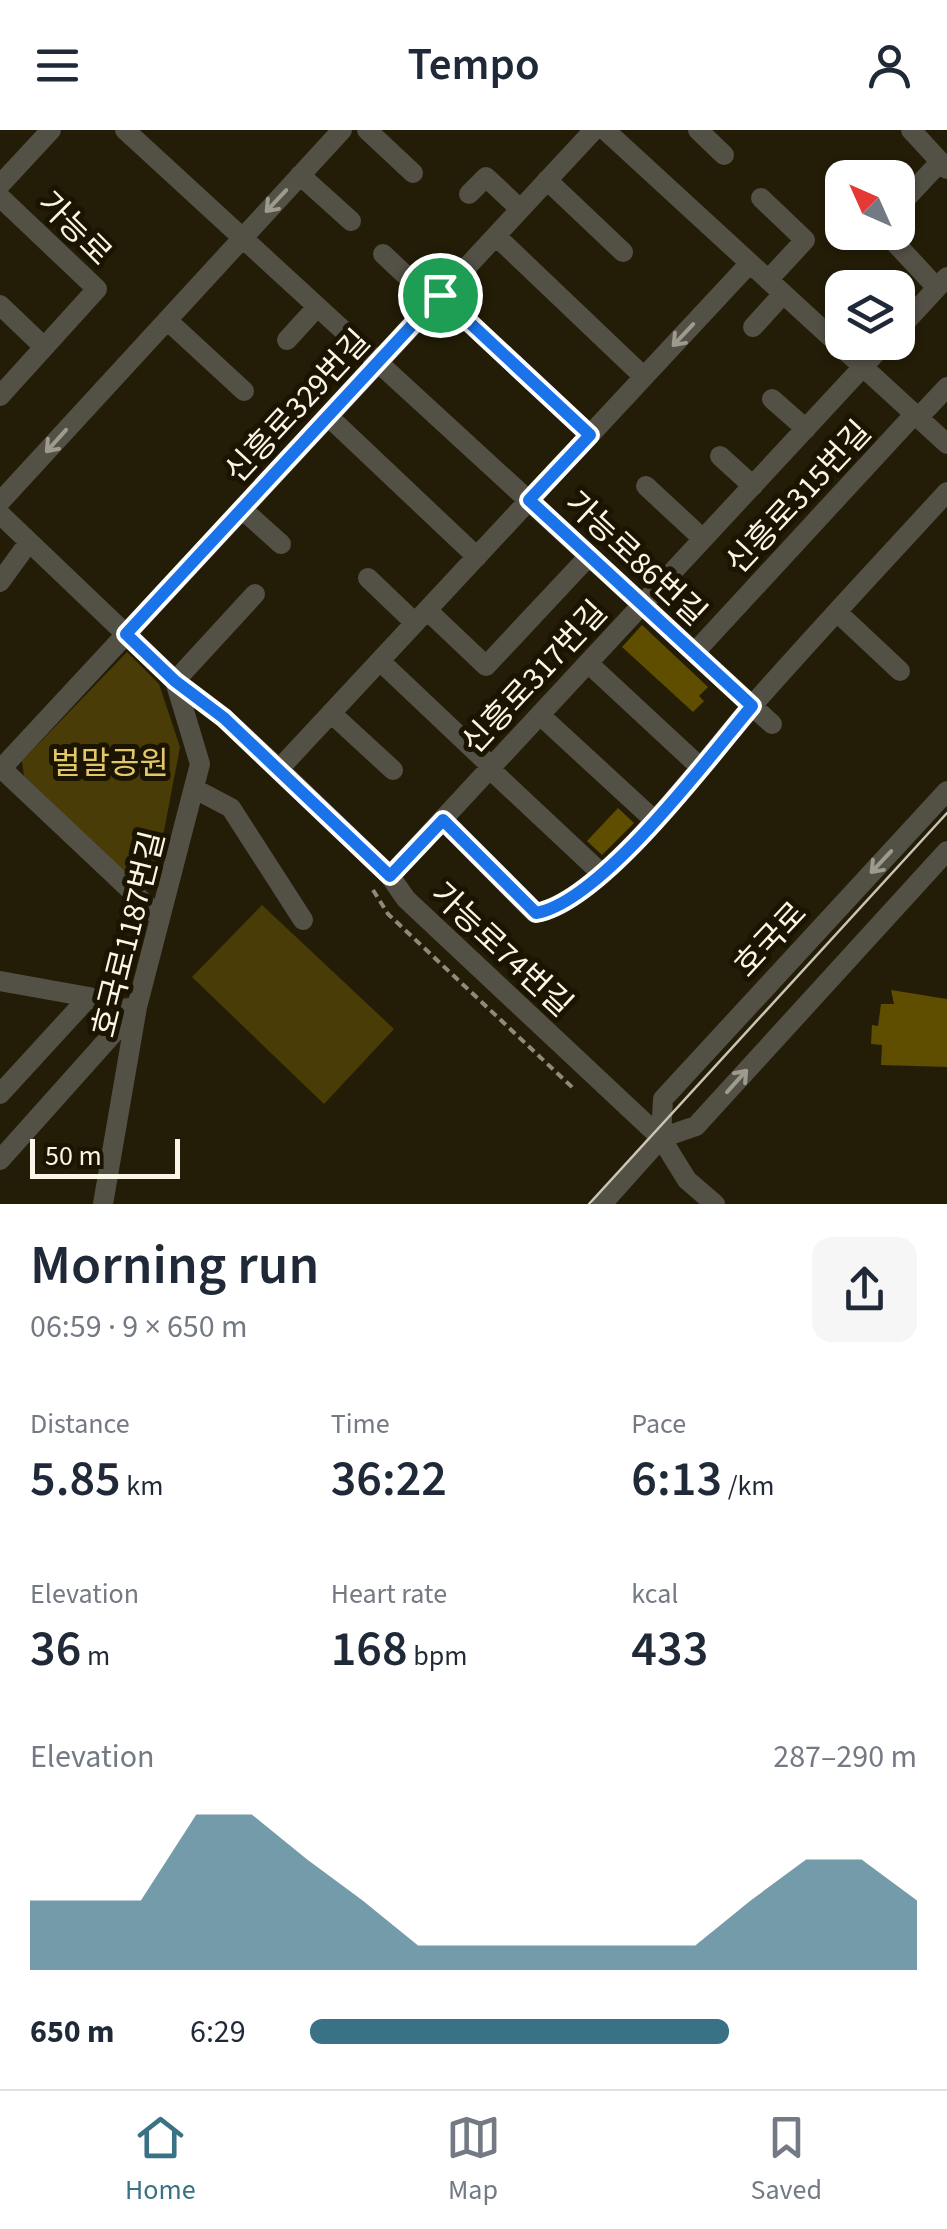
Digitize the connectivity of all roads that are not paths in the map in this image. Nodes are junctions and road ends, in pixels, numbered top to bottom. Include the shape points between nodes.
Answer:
1 (51, 130) edge
2 (342, 130) edge
3 (367, 130) edge
4 (594, 130) edge
5 (605, 130) edge
6 (698, 130) edge
7 (911, 130) edge
8 (134, 133) edge
9 (724, 155) dead end
10 (942, 158) edge
11 (413, 173) dead end
12 (300, 175) junction
13 (547, 180) junction
14 (0, 185) edge
15 (915, 188) edge
16 (469, 194) dead end
17 (0, 197) edge
18 (761, 198) dead end
19 (520, 210) junction
20 (351, 221) dead end
21 (496, 236) junction
22 (242, 238) junction
23 (905, 250) edge
24 (623, 252) dead end
25 (383, 254) dead end
26 (750, 263) junction
27 (942, 282) edge
28 (776, 287) junction
29 (437, 299) junction
30 (0, 306) edge
31 (318, 306) junction
32 (915, 311) edge
33 (167, 320) junction
34 (754, 327) dead end
35 (287, 340) dead end
36 (44, 347) junction
37 (869, 360) edge
38 (378, 362) junction
39 (863, 367) junction
40 (644, 377) junction
41 (4, 384) edge
42 (947, 387) edge
43 (244, 391) dead end
44 (772, 398) dead end
45 (328, 416) junction
46 (918, 418) junction
47 (806, 429) junction
48 (590, 435) junction
49 (947, 444) edge
50 (720, 456) dead end
51 (646, 486) dead end
52 (752, 486) junction
53 (947, 492) edge
54 (529, 500) junction
55 (0, 502) edge
56 (242, 508) junction
57 (0, 514) edge
58 (703, 540) junction
59 (29, 542) junction
60 (281, 544) dead end
61 (590, 556) junction
62 (476, 557) junction
63 (368, 578) dead end
64 (0, 582) edge
65 (254, 594) dead end
66 (642, 604) junction
67 (837, 612) junction
68 (421, 616) junction
69 (126, 634) junction
70 (694, 652) junction
71 (380, 661) junction
72 (588, 663) junction
73 (900, 671) dead end
74 (175, 681) junction
75 (752, 706) junction
76 (331, 713) junction
77 (540, 714) junction
78 (772, 724) dead end
79 (700, 767) junction
80 (1, 768) edge
81 (491, 768) junction
82 (279, 769) junction
83 (393, 770) dead end
84 (195, 789) junction
85 (947, 791) edge
86 (443, 820) junction
87 (654, 820) junction
88 (947, 850) edge
89 (602, 874) junction
90 (381, 883) junction
91 (159, 918) junction
92 (303, 920) dead end
93 (0, 981) edge
94 (90, 997) junction
95 (137, 1007) junction
96 (0, 1094) edge
97 (661, 1138) junction
98 (0, 1160) edge
99 (102, 1204) edge
100 (602, 1204) edge
101 (715, 1204) edge

1 - 14 street, 가능로
2 - 12 street
3 - 11 street
4 - 13 street, 신흥로329번길
5 - 26 street
6 - 9 street
7 - 10 street
8 - 22 street, 가능로86번길
10 - 15 street
12 - 20 street
12 -> 22 street
13 - 19 street, 신흥로329번길
13 - 24 street
16 - 19 street via 486,177
17 - 36 street, 가능로 via 97,289
18 - 28 street via 805,240
19 - 21 street, 신흥로329번길
21 - 29 street, 신흥로329번길
21 - 40 street
22 - 31 street, 가능로86번길
22 - 33 street
23 - 27 street
25 - 29 street
26 - 28 street
26 -> 40 street
27 - 32 street
28 - 34 street
28 - 39 street
29 - 38 street, 신흥로329번길
29 - 48 street
30 - 36 street
31 - 35 street
31 - 38 street, 가능로86번길
33 - 43 street
33 -> 55 street
36 - 41 street, 가능로
37 - 39 street, 신흥로317번길
38 - 45 street, 신흥로329번길
38 - 54 street, 가능로86번길
39 - 46 street
39 - 47 street, 신흥로317번길
40 - 48 street
42 - 46 street, 신흥로315번길
44 - 47 street
45 - 56 street, 신흥로329번길
45 - 62 street
46 - 49 street
46 - 70 street, 신흥로315번길 via 911,418
47 - 52 street, 신흥로317번길
48 - 54 street
50 - 52 street
51 - 58 street
52 - 58 street, 신흥로317번길
53 - 67 street
54 - 61 street, 가능로86번길
54 - 62 street
56 - 60 street
56 - 69 street, 신흥로329번길
57 - 59 street, 가능로74번길
58 - 66 street, 신흥로317번길
59 - 64 street
59 - 69 street, 가능로74번길
61 - 66 street, 가능로86번길
61 - 68 street via 486,666
62 - 68 street
63 - 68 street
65 - 74 street
66 - 70 street, 가능로86번길
66 - 72 street, 신흥로317번길
67 - 73 street
67 - 75 street
68 - 71 street
69 - 74 street, 가능로74번길
69 - 80 street, 신흥로329번길
70 - 75 street, 가능로86번길
71 - 76 street
71 - 81 street
72 - 77 street, 신흥로317번길
72 - 79 street
74 - 82 street, 가능로74번길
74 - 84 street, 호국로1187번길 via 200,764
75 - 78 street, 가능로86번길
75 - 79 street
76 - 82 street
76 - 83 street
77 - 81 street, 신흥로317번길
77 - 87 street
79 - 87 street
80 - 91 street
81 - 86 street, 신흥로317번길
81 - 89 street
82 - 90 street, 가능로74번길
84 - 91 street, 호국로1187번길
84 - 92 street via 231,808
85 -> 97 street, 호국로 via 663,1099
86 - 89 street via 536,913 554,910
86 - 90 street, 신흥로317번길
87 - 89 street
97 -> 88 street via 696,1126
90 - 97 street, 가능로74번길 via 406,899
91 - 95 street, 호국로1187번길
93 - 94 street
94 - 95 street via 122,1010
94 - 96 street
95 - 98 street
95 - 99 street, 호국로1187번길
97 - 100 street
97 - 101 street, 가능로74번길 via 687,1180

